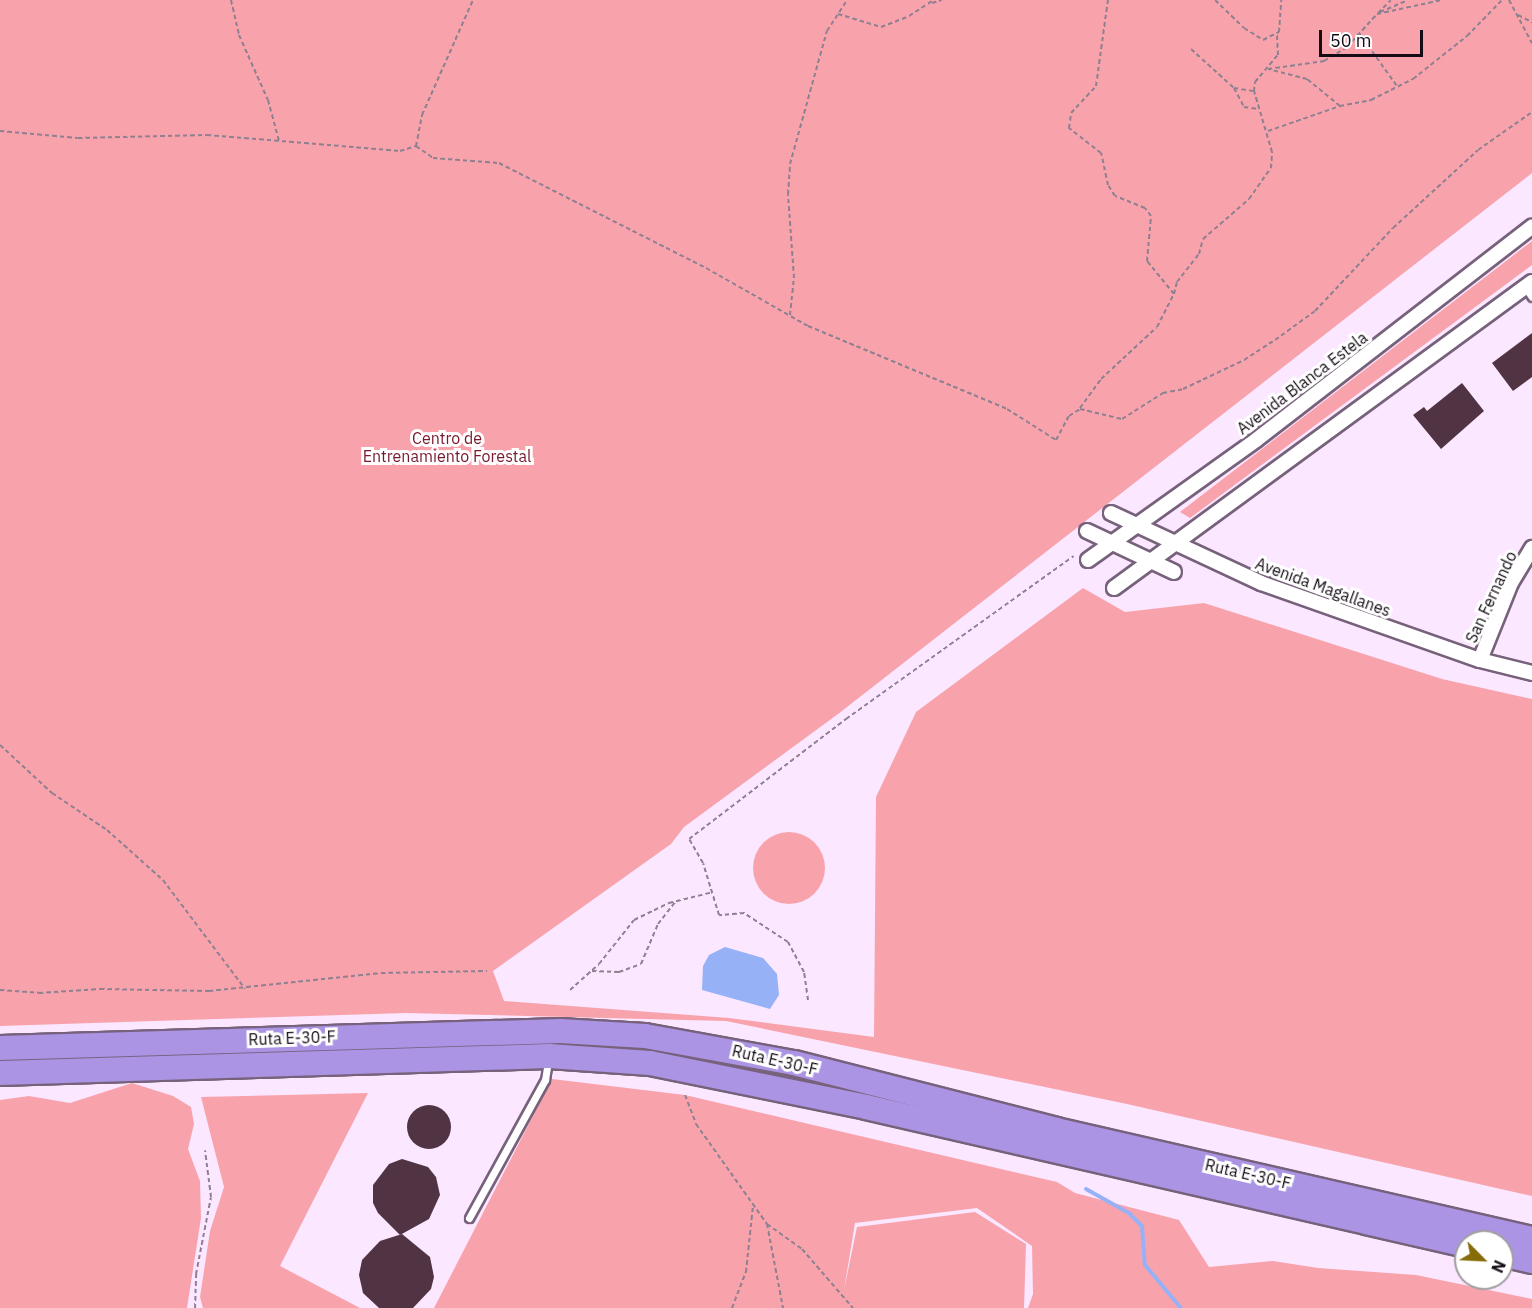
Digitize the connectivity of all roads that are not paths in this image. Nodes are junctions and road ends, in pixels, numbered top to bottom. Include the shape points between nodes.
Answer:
1 (1532, 227) edge
2 (1530, 289) edge
3 (1111, 513) dead end
4 (1137, 526) junction
5 (1088, 531) dead end
6 (1112, 543) junction
7 (1173, 543) junction
8 (1532, 548) edge
9 (1089, 560) road end
10 (1150, 561) junction
11 (1174, 572) dead end
12 (1114, 588) dead end
13 (1480, 660) junction
14 (1532, 673) edge
15 (0, 1048) edge
16 (549, 1056) junction
17 (0, 1072) edge
18 (469, 1218) dead end
19 (1532, 1239) edge
20 (1454, 1242) edge
21 (1514, 1257) edge
22 (1532, 1261) edge

1 - 4 street, Avenida Blanca Estela
2 - 7 street
3 - 4 street, Avenida Magallanes
4 - 6 street, Avenida Blanca Estela
4 - 7 street, Avenida Magallanes
5 - 6 street
6 - 9 street, Avenida Blanca Estela
6 - 10 street
7 - 10 street
7 - 13 street, Avenida Magallanes via 1261,584
8 - 13 street, San Fernando via 1511,583
10 - 11 street
10 - 12 street
13 - 14 street, Avenida Magallanes
15 - 19 highway, Ruta E-30-F via 560,1031 645,1036 794,1063 1056,1130
16 - 17 highway, Ruta E-30-F
16 - 18 lane via 545,1080
16 - 20 highway, Ruta E-30-F via 691,1069
21 - 22 highway

